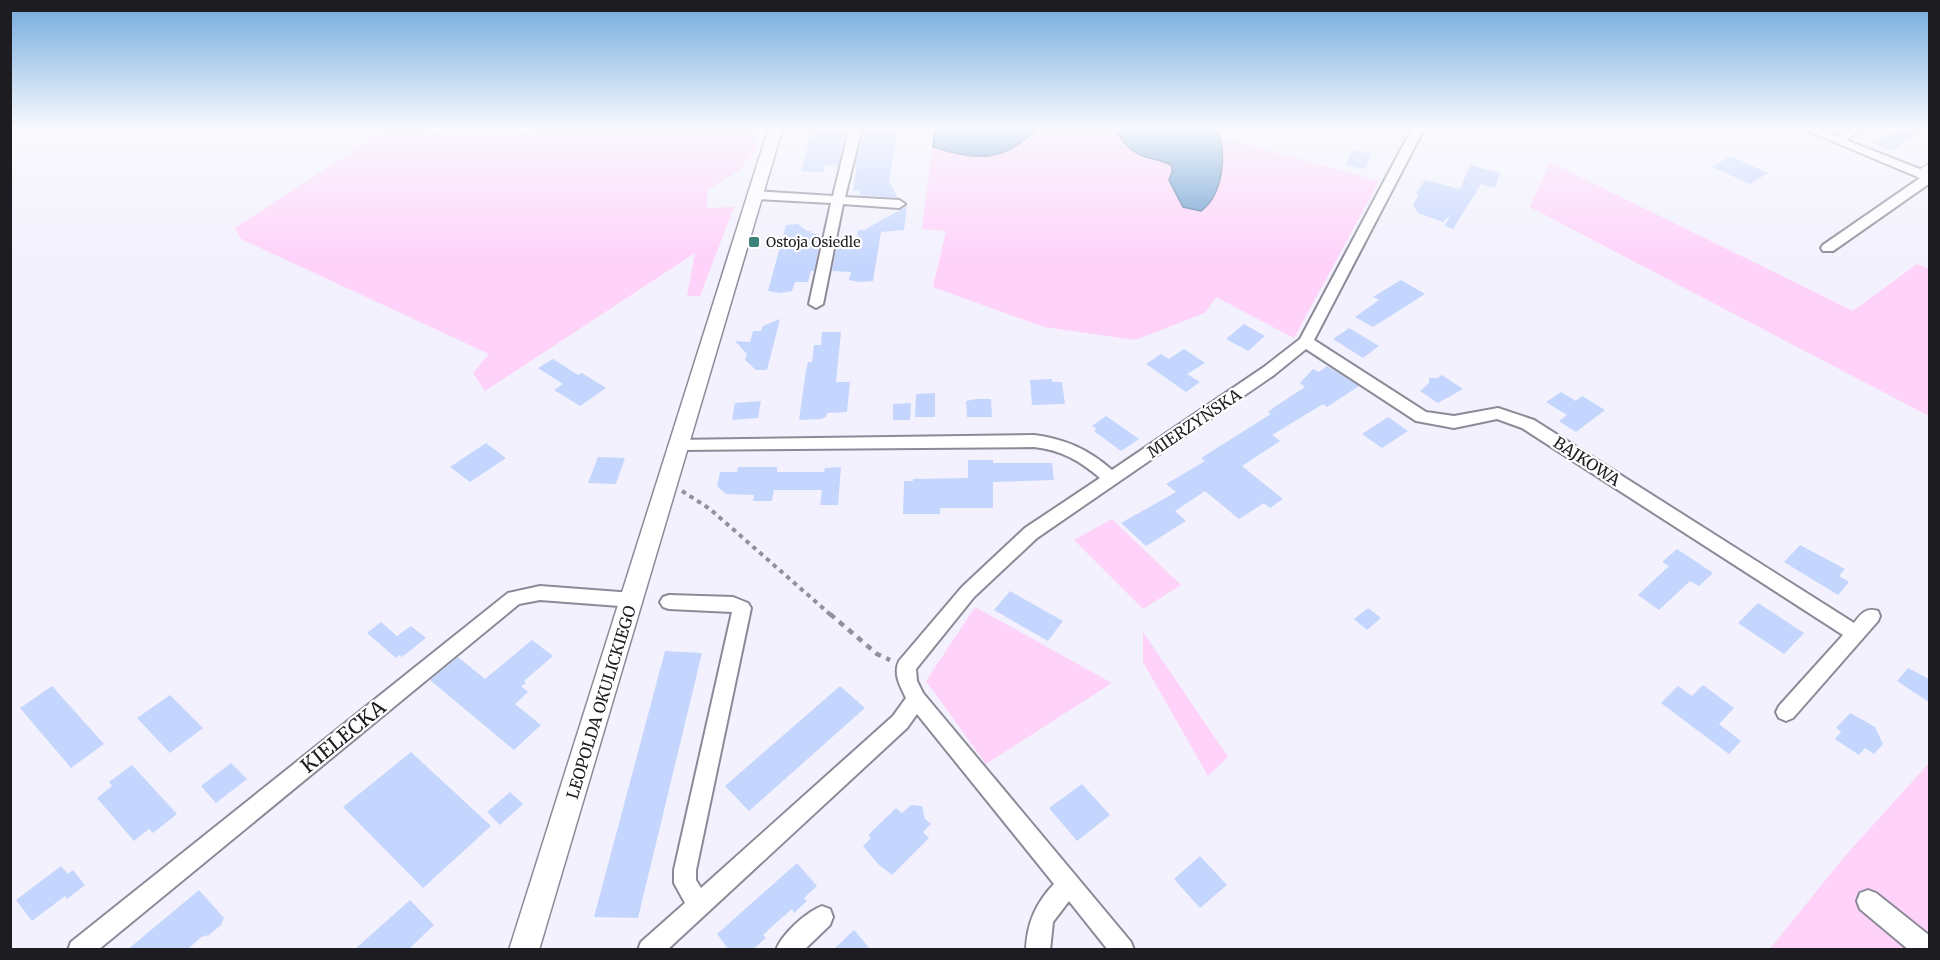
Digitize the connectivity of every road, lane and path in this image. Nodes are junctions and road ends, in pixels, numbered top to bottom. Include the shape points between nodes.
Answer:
1 (762, 172) edge
2 (845, 172) edge
3 (1395, 172) edge
4 (1927, 174) edge
5 (755, 195) junction
6 (838, 200) junction
7 (899, 204) dead end
8 (1828, 248) dead end
9 (816, 303) dead end
10 (1306, 342) junction
11 (676, 449) junction
12 (1112, 479) junction
13 (664, 490) junction
14 (633, 600) junction
15 (669, 602) dead end
16 (1871, 615) dead end
17 (1855, 633) junction
18 (906, 667) junction
19 (916, 699) junction
20 (1786, 712) dead end
21 (1070, 884) junction
22 (1868, 901) dead end
23 (699, 905) junction
24 (822, 917) dead end
25 (79, 950) edge
26 (524, 950) edge
27 (649, 950) edge
28 (787, 950) edge
29 (1038, 950) edge
30 (1123, 950) edge
31 (1928, 950) edge

1 - 5 street, LEOPOLDA OKULICKIEGO
2 - 6 street
3 - 10 street, MIERZYŃSKA
4 - 8 street
5 - 6 street
5 - 11 street, LEOPOLDA OKULICKIEGO
6 - 7 street
6 - 9 street
10 - 12 street, MIERZYŃSKA
10 - 17 street, BAJKOWA via 1422,417 1454,422 1498,413 1528,424
11 - 12 street via 1035,441 1059,443 1075,450
11 - 13 street, LEOPOLDA OKULICKIEGO
12 - 18 street, MIERZYŃSKA via 1031,533 1001,559
13 - 14 street, LEOPOLDA OKULICKIEGO
13 - 18 path via 686,492 696,498 878,654
14 - 25 street, KIELECKA via 540,593 514,598
14 - 26 street, LEOPOLDA OKULICKIEGO
15 - 23 street via 742,608 685,870 684,883
16 - 17 street
17 - 20 street
18 - 19 street via 907,681
19 - 21 street
19 - 23 street via 900,722
21 - 29 street via 1039,922
21 - 30 street
22 - 31 street
23 - 27 street
24 - 28 street

